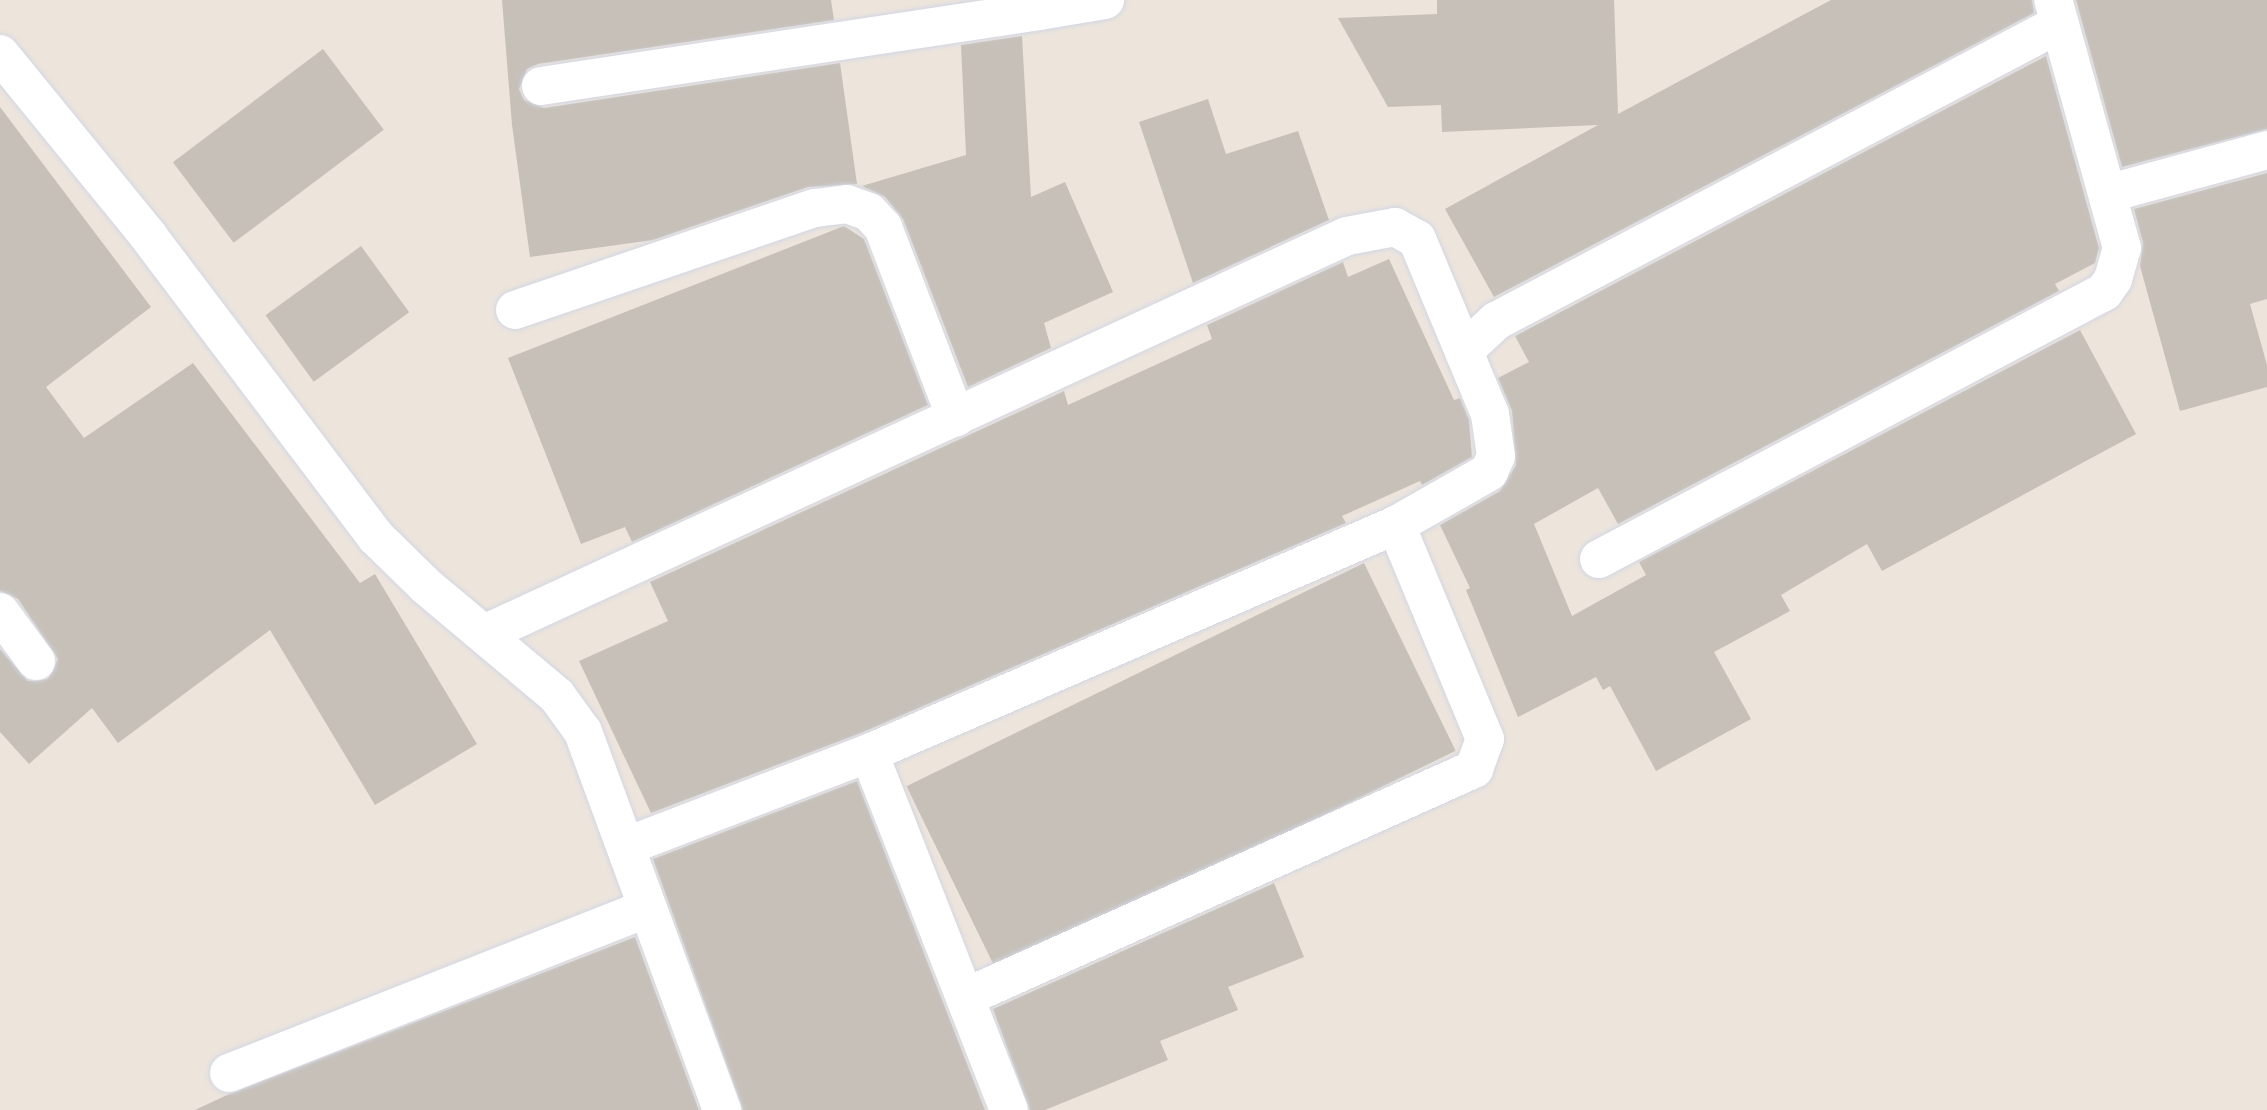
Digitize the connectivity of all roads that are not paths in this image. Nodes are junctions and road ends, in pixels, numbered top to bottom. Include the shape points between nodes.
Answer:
1 (1105, 0) edge
2 (1039, 5) edge
3 (2056, 12) edge
4 (0, 54) edge
5 (541, 86) dead end
6 (2267, 150) edge
7 (2110, 193) junction
8 (515, 310) dead end
9 (1464, 351) junction
10 (956, 418) junction
11 (1396, 525) junction
12 (1599, 559) dead end
13 (0, 612) edge
14 (484, 634) junction
15 (36, 661) dead end
16 (869, 753) junction
17 (628, 846) junction
18 (647, 908) junction
19 (966, 997) junction
20 (229, 1073) dead end
21 (722, 1110) edge
22 (1009, 1110) edge

1 - 2 street
2 - 5 street
3 - 7 street
3 - 9 street via 1496,321
4 - 14 street via 149,237 376,537
6 - 7 street
7 - 12 street via 2122,248 2104,292
8 - 10 street via 815,208 847,204 869,212 883,227
9 - 10 street via 1417,239 1395,227 1378,227 1347,236
9 - 11 street via 1490,414 1496,456 1489,472
10 - 14 street
11 - 16 street
11 - 19 street via 1485,739 1474,769
13 - 15 street
14 - 17 street via 557,696 583,732
16 - 17 street
16 - 19 street
17 - 18 street
18 - 20 street
18 - 21 street
19 - 22 street

